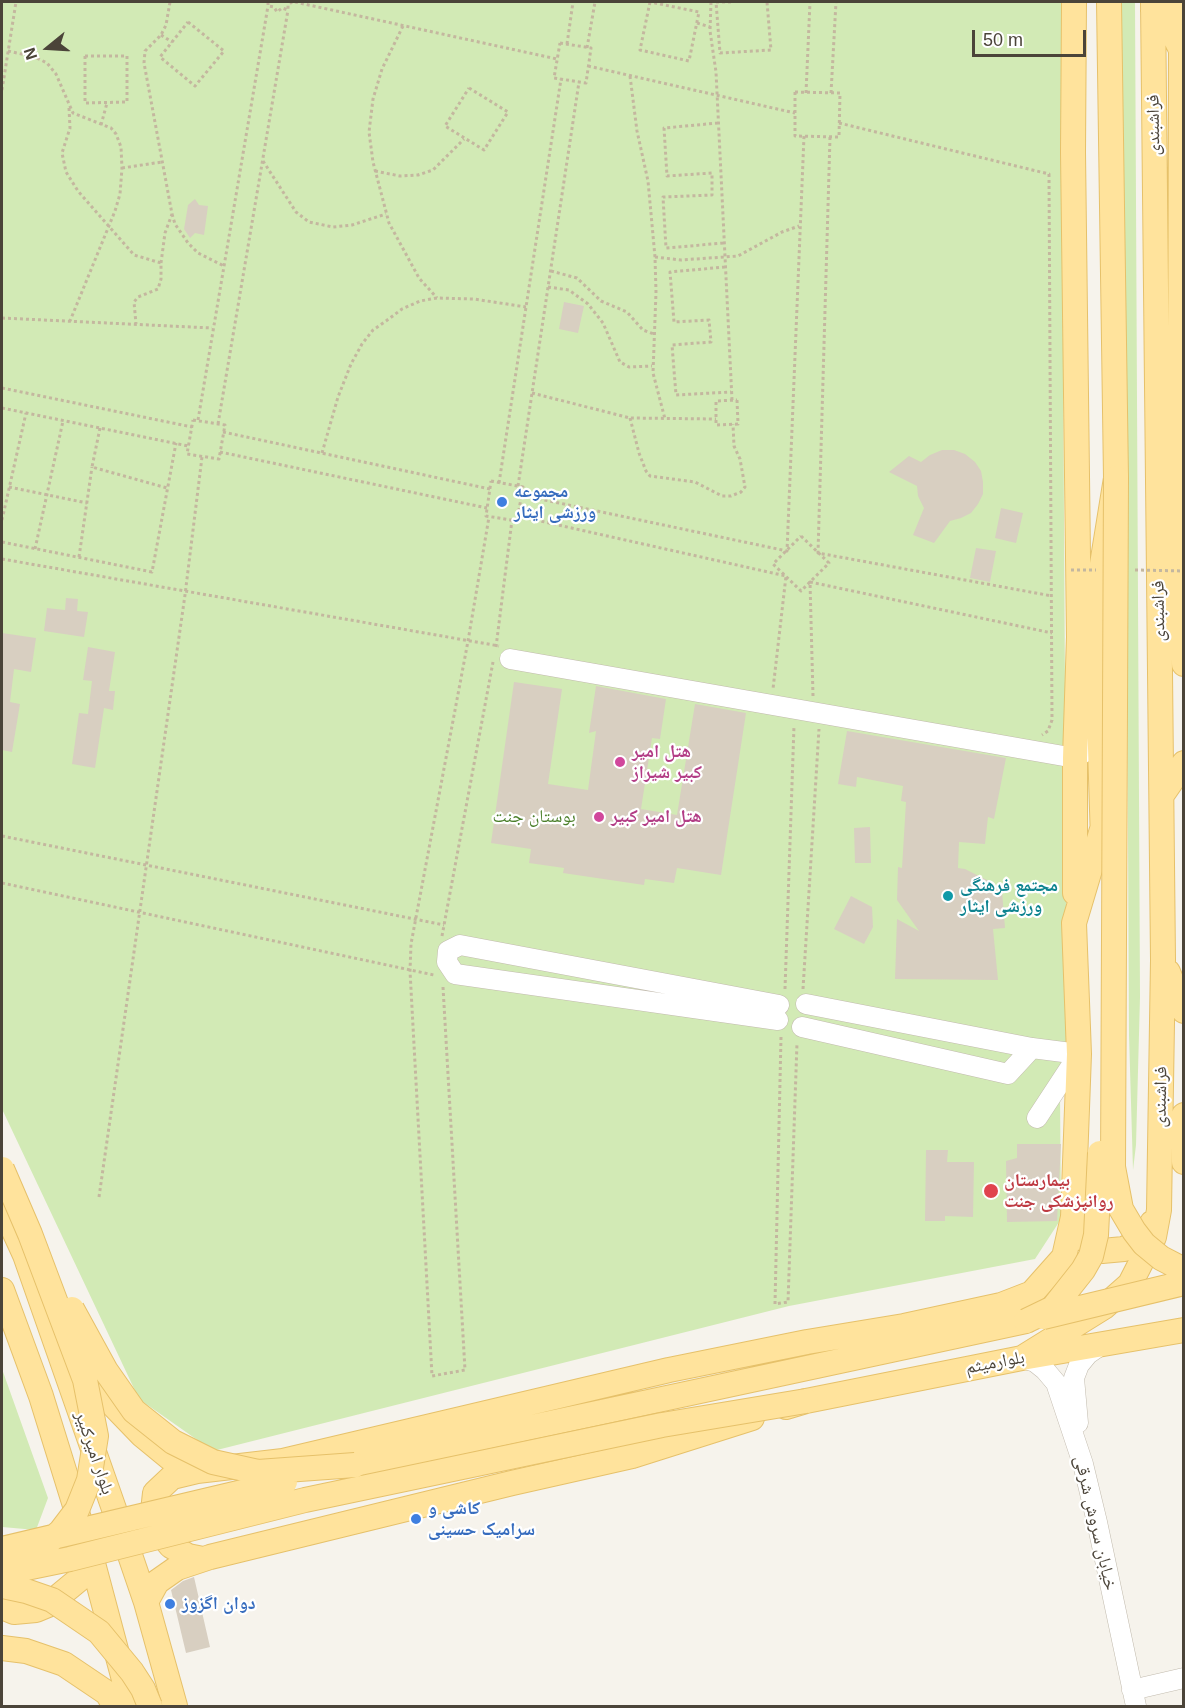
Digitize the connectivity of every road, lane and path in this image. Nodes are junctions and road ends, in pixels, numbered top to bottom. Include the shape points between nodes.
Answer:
1 (16, 2) edge
2 (170, 2) edge
3 (294, 2) edge
4 (573, 2) edge
5 (595, 2) edge
6 (650, 2) edge
7 (711, 2) edge
8 (730, 2) edge
9 (767, 2) edge
10 (810, 2) edge
11 (836, 2) edge
12 (1074, 2) edge
13 (1109, 2) edge
14 (268, 4) edge
15 (1153, 6) edge
16 (288, 10) junction
17 (1184, 12) edge
18 (697, 23) junction
19 (403, 26) junction
20 (710, 27) junction
21 (161, 35) junction
22 (172, 42) junction
23 (567, 44) junction
24 (587, 48) junction
25 (8, 51) junction
26 (7, 57) junction
27 (557, 59) junction
28 (2, 60) edge
29 (588, 66) junction
30 (630, 76) junction
31 (561, 79) junction
32 (579, 82) junction
33 (2, 90) edge
34 (806, 93) junction
35 (831, 93) junction
36 (716, 95) junction
37 (107, 102) junction
38 (68, 106) junction
39 (795, 113) junction
40 (718, 123) junction
41 (839, 123) junction
42 (102, 125) junction
43 (804, 136) junction
44 (830, 137) junction
45 (464, 138) junction
46 (262, 159) junction
47 (162, 162) junction
48 (1182, 166) edge
49 (122, 168) junction
50 (375, 171) junction
51 (172, 214) junction
52 (386, 214) junction
53 (109, 225) junction
54 (800, 225) junction
55 (724, 243) junction
56 (655, 257) junction
57 (724, 257) junction
58 (161, 263) junction
59 (224, 266) junction
60 (725, 267) junction
61 (551, 271) junction
62 (548, 287) junction
63 (437, 298) junction
64 (526, 307) junction
65 (2, 318) edge
66 (70, 321) junction
67 (136, 324) junction
68 (213, 328) junction
69 (654, 334) junction
70 (652, 366) junction
71 (2, 388) edge
72 (731, 392) junction
73 (532, 393) junction
74 (732, 400) junction
75 (2, 408) edge
76 (1182, 408) edge
77 (26, 413) junction
78 (630, 418) junction
79 (665, 419) junction
80 (716, 419) junction
81 (198, 420) junction
82 (63, 421) junction
83 (218, 424) junction
84 (733, 424) junction
85 (192, 427) junction
86 (100, 428) junction
87 (223, 432) junction
88 (176, 443) junction
89 (188, 446) junction
90 (220, 452) junction
91 (322, 453) junction
92 (202, 456) junction
93 (92, 467) junction
94 (1116, 478) junction
95 (499, 483) junction
96 (518, 486) junction
97 (9, 487) junction
98 (167, 488) junction
99 (490, 489) junction
100 (47, 494) junction
101 (521, 495) junction
102 (87, 503) junction
103 (487, 508) junction
104 (518, 516) junction
105 (2, 520) edge
106 (2, 542) edge
107 (35, 549) junction
108 (787, 551) junction
109 (818, 553) junction
110 (79, 558) junction
111 (2, 559) edge
112 (786, 576) junction
113 (810, 582) junction
114 (1183, 590) edge
115 (186, 591) junction
116 (1052, 597) junction
117 (1052, 633) junction
118 (509, 654) joint
119 (1184, 664) edge
120 (773, 694) dead end
121 (813, 701) dead end
122 (794, 721) dead end
123 (819, 724) dead end
124 (1034, 740) dead end
125 (1099, 743) junction
126 (1075, 758) junction
127 (1184, 763) edge
128 (1162, 795) junction
129 (1103, 826) junction
130 (2, 836) edge
131 (148, 866) junction
132 (2, 883) edge
133 (139, 913) junction
134 (1074, 923) junction
135 (444, 925) dead end
136 (1163, 960) junction
137 (442, 976) dead end
138 (1184, 1011) edge
139 (791, 1014) junction
140 (1032, 1048) junction
141 (1079, 1054) junction
142 (1184, 1115) edge
143 (1037, 1118) dead end
144 (1184, 1162) edge
145 (2, 1169) edge
146 (99, 1197) dead end
147 (2, 1204) edge
148 (1160, 1210) junction
149 (1073, 1217) junction
150 (27, 1244) junction
151 (1184, 1270) edge
152 (1184, 1283) edge
153 (2, 1290) edge
154 (1026, 1321) junction
155 (1184, 1330) edge
156 (1101, 1345) junction
157 (1022, 1358) junction
158 (806, 1401) junction
159 (1083, 1464) junction
160 (354, 1465) junction
161 (197, 1471) junction
162 (2, 1550) edge
163 (203, 1559) junction
164 (94, 1567) junction
165 (2, 1569) edge
166 (2, 1573) edge
167 (2, 1586) edge
168 (146, 1602) junction
169 (2, 1607) edge
170 (2, 1648) edge
171 (1184, 1678) edge
172 (1134, 1698) edge
173 (115, 1707) edge
174 (131, 1707) edge
175 (150, 1707) edge
176 (175, 1707) edge

1 - 25 path
2 - 21 path
3 - 16 path
3 - 19 path
4 - 23 path
5 - 24 path
6 - 18 path via 699,12
6 - 18 path via 640,50 689,61
7 - 20 path
8 - 9 path via 716,2 720,53 771,50
10 - 34 path
11 - 35 path
12 - 126 main road via 1079,637
13 - 94 main road
14 - 16 path via 277,12 282,8
14 - 59 path
15 - 17 main road
15 - 48 main road, فراشبندی via 1181,50
15 - 128 main road, فراشبندی
16 - 46 path
18 - 20 path
19 - 27 path
19 - 50 path via 382,69 373,99 369,132
20 - 36 path
21 - 22 path
21 - 47 path via 145,51 144,63
22 - 22 path via 160,57 195,86 224,51 188,22
23 - 24 path
23 - 27 path via 560,43
24 - 29 path via 591,48
25 - 26 path
25 - 38 path via 46,63 56,74
26 - 28 path
26 - 33 path
27 - 31 path via 554,78
29 - 30 path
29 - 32 path via 586,83
30 - 36 path
30 - 56 path via 648,181
31 - 32 path
31 - 64 path
32 - 61 path
34 - 35 path
34 - 39 path via 795,92
35 - 41 path via 840,93
36 - 39 path
36 - 40 path
37 - 37 path via 127,102 127,56 85,56 85,103
37 - 42 path
38 - 42 path
38 - 53 path via 71,123 62,153 66,172
39 - 43 path via 795,136
40 - 55 path
40 - 55 path via 664,128 667,176 712,173 712,195 663,197 666,248
41 - 44 path via 839,137
41 - 116 path via 1049,174
42 - 49 path via 116,134
43 - 44 path
43 - 54 path
44 - 109 path
45 - 45 path via 484,150 508,112 470,88 446,126
45 - 50 path via 433,170 400,176
46 - 52 path via 296,212 309,222 333,227
46 - 83 path
47 - 49 path
47 - 51 path
48 - 76 main road, فراشبندی
49 - 53 path via 120,194
50 - 52 path
51 - 58 path
51 - 59 path via 188,243 198,253
52 - 63 path via 406,257
53 - 58 path via 134,255
53 - 66 path
54 - 57 path via 738,256
54 - 108 path
55 - 57 path
56 - 57 path
56 - 69 path
57 - 60 path
58 - 67 path via 158,289 134,302
59 - 68 path
60 - 72 path
60 - 72 path via 670,272 674,322 709,320 711,342 672,345 676,395
61 - 62 path
61 - 69 path via 577,278 601,301 627,312 643,330
62 - 70 path via 568,290 588,304 606,329 620,362 629,368
62 - 73 path
63 - 64 path
63 - 91 path via 402,309 362,344 338,398
64 - 95 path
65 - 66 path
66 - 67 path
67 - 68 path
68 - 81 path
69 - 70 path
70 - 79 path
71 - 85 path
72 - 74 path
73 - 78 path
73 - 96 path
74 - 80 path via 716,401
74 - 84 path via 737,400 738,424
75 - 77 path
76 - 114 main road, فراشبندی
77 - 82 path
77 - 97 path
78 - 79 path
78 - 84 path via 650,476 694,482 722,496 731,496 745,487 734,446
79 - 80 path
80 - 84 path via 716,425
81 - 83 path
81 - 85 path via 193,420
82 - 86 path
82 - 100 path
83 - 87 path via 225,424
85 - 89 path
86 - 88 path
86 - 93 path
87 - 90 path
87 - 91 path
88 - 89 path
88 - 98 path
89 - 92 path via 187,454
90 - 92 path via 219,459
90 - 103 path
91 - 99 path
92 - 115 path
93 - 98 path
93 - 102 path
94 - 125 main road via 1100,577
94 - 151 main road, bridge via 1113,1167 1122,1209 1134,1231 1161,1258
95 - 96 path
95 - 99 path via 491,481
96 - 101 path via 523,487
97 - 100 path
97 - 105 path
98 - 110 path via 152,573
99 - 103 path
100 - 102 path
100 - 107 path
101 - 104 path
101 - 108 path
102 - 110 path
103 - 104 path via 486,516 517,521
104 - 112 path
106 - 107 path
107 - 110 path
108 - 109 path via 801,536
108 - 112 path via 773,564
109 - 113 path via 829,563
109 - 116 path
111 - 115 path
112 - 113 path via 801,591
112 - 120 path
113 - 117 path
113 - 121 path
114 - 119 main road, فراشبندی
115 - 118 path
115 - 131 path
116 - 117 path
117 - 124 path via 1052,720
118 - 126 street
122 - 139 path
123 - 139 path
125 - 126 street
125 - 129 main road
126 - 134 main road
127 - 128 main road
128 - 136 main road, فراشبندی
129 - 134 main road
129 - 154 main road, bridge via 1096,1235 1091,1256 1066,1293 1053,1308
130 - 131 path
131 - 133 path
131 - 135 path
132 - 133 path
133 - 137 path
133 - 146 path
134 - 141 main road
136 - 138 main road
136 - 148 main road, فراشبندی
139 - 139 path via 788,1302 775,1304
139 - 139 street via 460,945 448,951 447,962 455,974
139 - 140 street
139 - 140 street via 1008,1074
140 - 141 street
141 - 143 street
141 - 149 main road
142 - 144 main road
145 - 150 main road, bridge
147 - 150 main road, بلوار امیرکبیر
148 - 149 main road via 1144,1238 1124,1249 1102,1251 1084,1239
148 - 157 main road, فراشبندی via 1154,1237 1130,1284 1104,1307
149 - 161 main road via 1064,1257 1032,1293 1001,1305 669,1370 283,1461
150 - 160 main road, bridge via 134,1411 173,1442 213,1462 258,1472
150 - 161 main road via 94,1379 142,1435 170,1458
150 - 165 main road, bridge via 86,1380 96,1436 89,1480 77,1510 39,1550
150 - 168 main road, بلوار امیرکبیر
152 - 154 main road, bridge
153 - 164 main road, بلوار امیرکبیر via 41,1396
154 - 160 main road
155 - 156 main road, بلوارمیثم
156 - 157 main road, بلوارمیثم
156 - 159 street via 1079,1365 1074,1378
157 - 158 main road, بلوارمیثم
157 - 159 street, خیابان سروش شرقی via 1035,1362 1056,1383
158 - 163 main road via 632,1456
158 - 166 main road, bridge via 662,1425 305,1500
159 - 172 street, خیابان سروش شرقی
160 - 162 main road, bridge
161 - 163 main road via 172,1477 155,1492 153,1511 157,1529 171,1546
163 - 168 main road via 177,1568 157,1582
164 - 169 main road via 48,1605 14,1612
164 - 174 main road, بلوار امیرکبیر
167 - 175 main road, bridge via 52,1600 99,1632 132,1672
168 - 176 main road, بلوار امیرکبیر
170 - 173 main road via 26,1651 64,1664 107,1693
171 - 172 street

